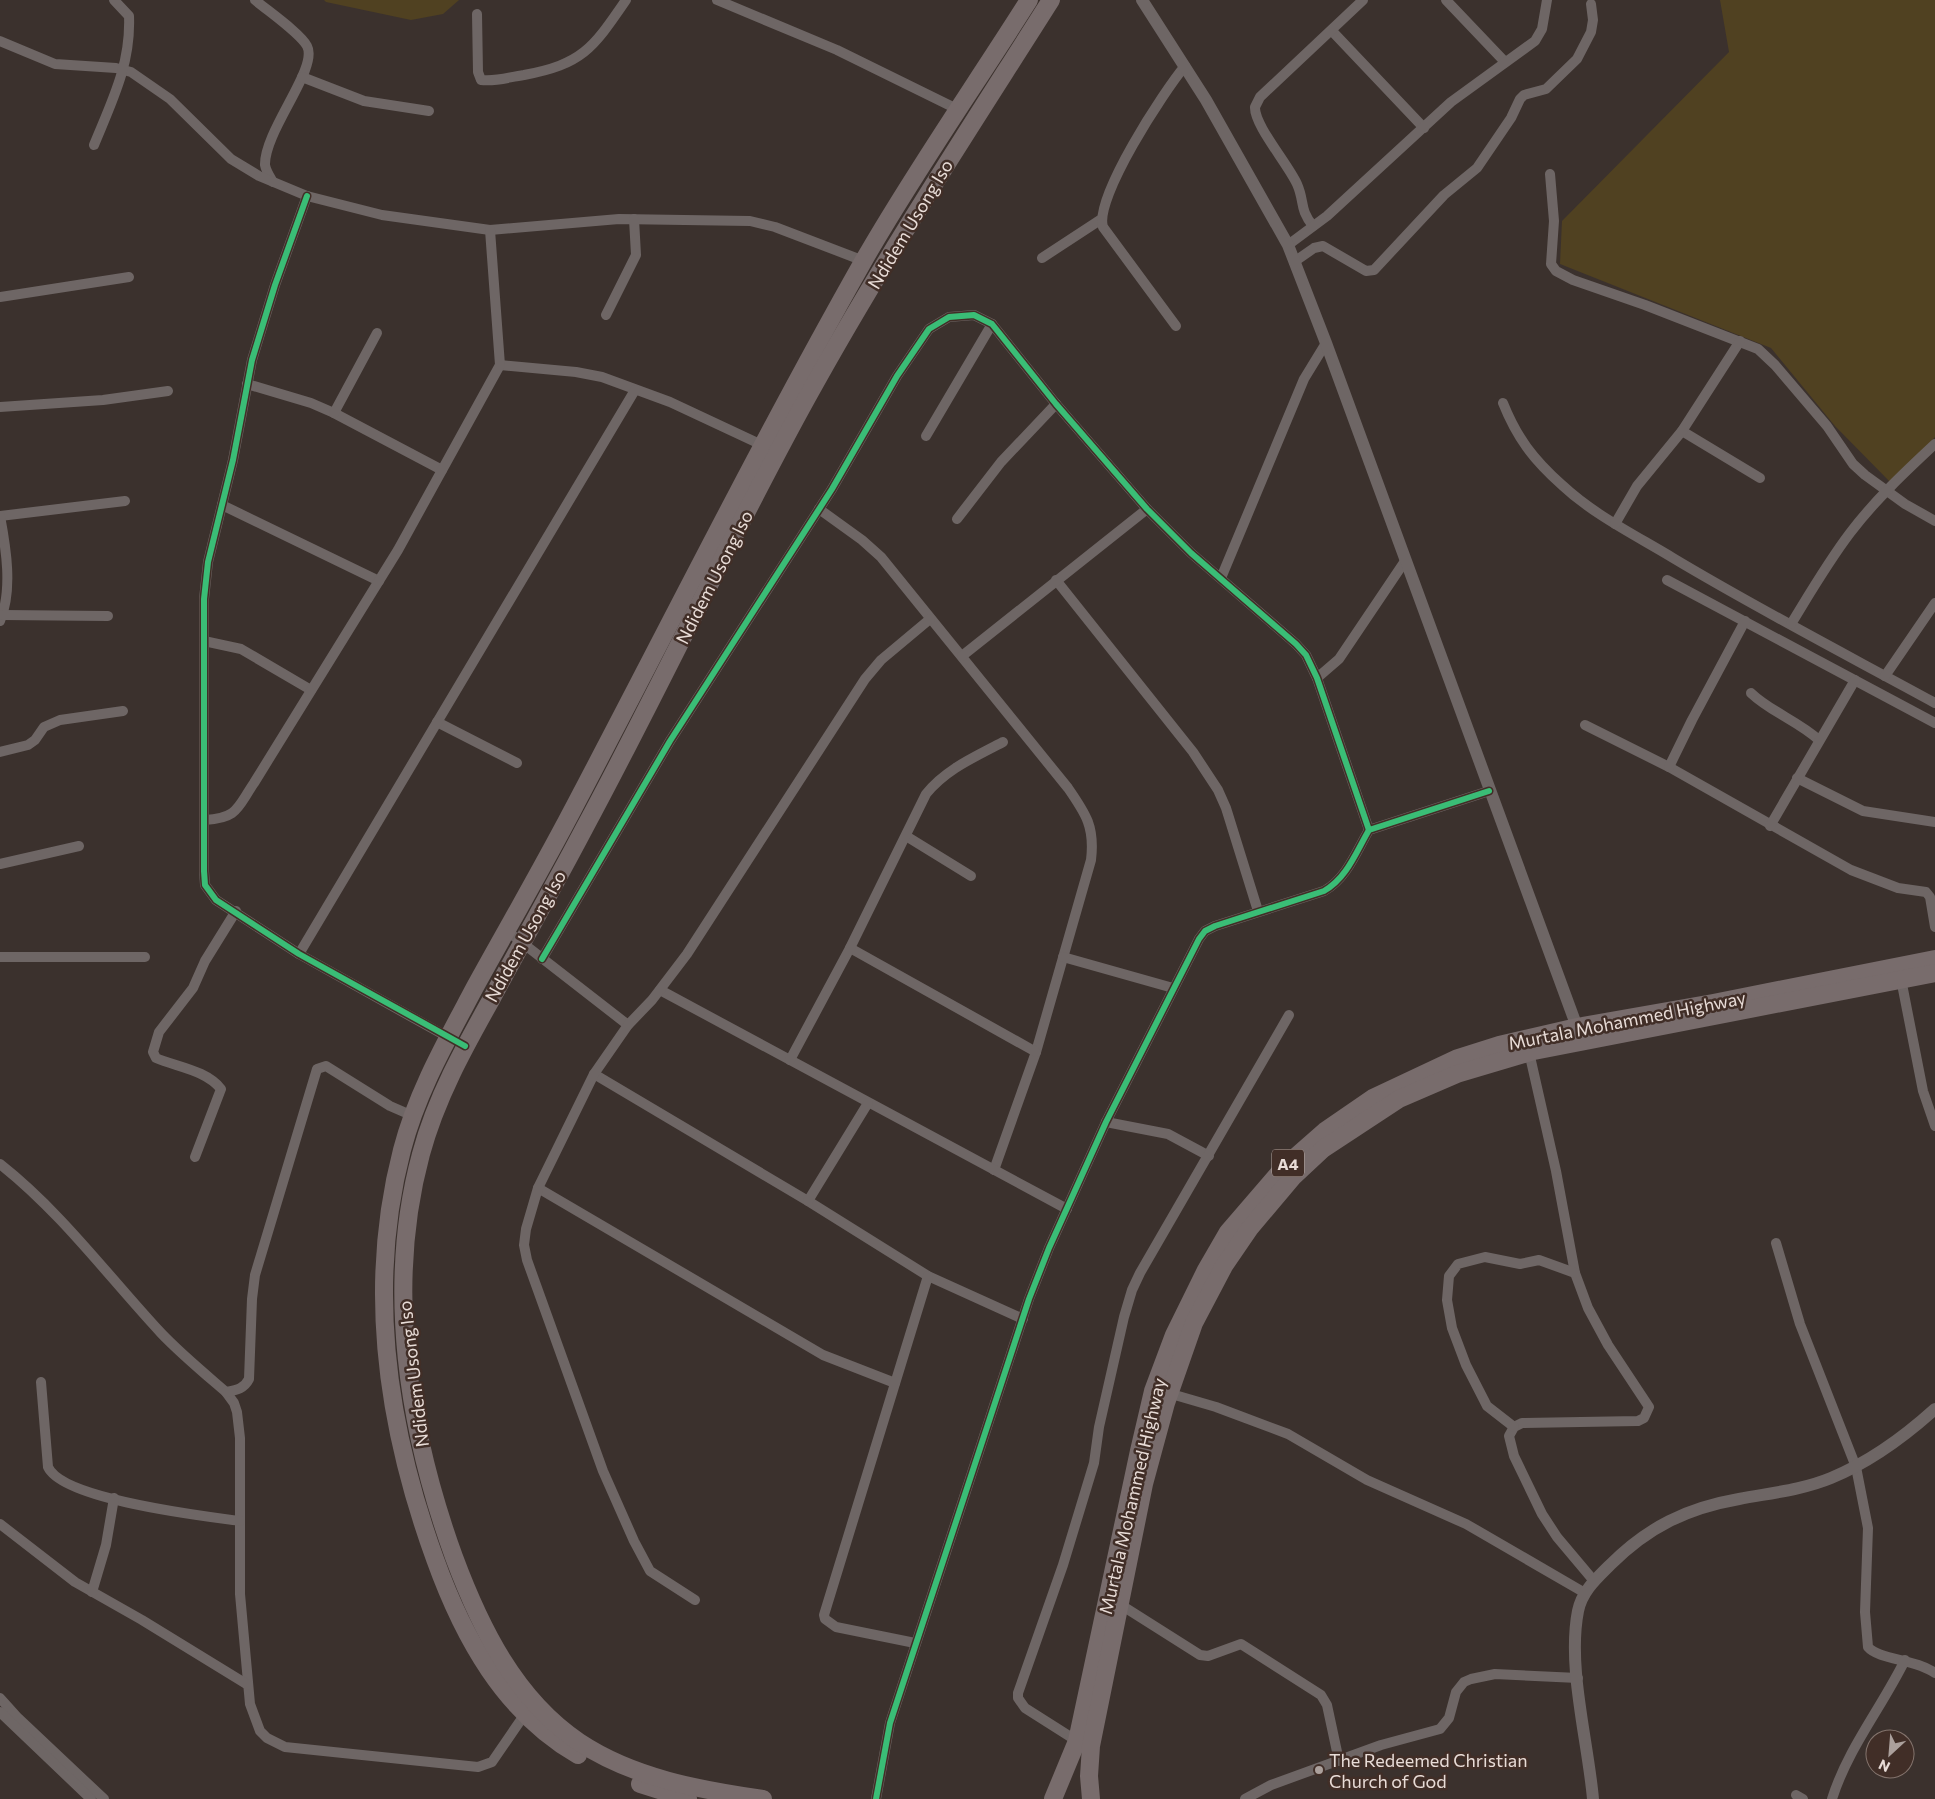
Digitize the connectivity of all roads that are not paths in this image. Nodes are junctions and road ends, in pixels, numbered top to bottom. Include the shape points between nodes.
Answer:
1 (114, 0) edge
2 (255, 0) edge
3 (626, 0) edge
4 (717, 0) edge
5 (1029, 0) edge
6 (1051, 0) edge
7 (1142, 0) edge
8 (1363, 0) edge
9 (1446, 0) edge
10 (1547, 0) edge
11 (1591, 4) dead end
12 (477, 14) dead end
13 (1332, 31) junction
14 (0, 41) edge
15 (1505, 62) junction
16 (1185, 66) junction
17 (124, 69) junction
18 (302, 77) junction
19 (959, 110) junction
20 (429, 111) dead end
21 (1424, 128) junction
22 (94, 145) dead end
23 (1550, 174) dead end
24 (273, 182) junction
25 (306, 196) junction
26 (634, 218) junction
27 (1100, 220) junction
28 (1313, 226) junction
29 (490, 230) junction
30 (1288, 245) junction
31 (1042, 258) dead end
32 (864, 261) junction
33 (1294, 262) junction
34 (129, 278) dead end
35 (0, 297) edge
36 (606, 315) dead end
37 (992, 324) junction
38 (1176, 326) dead end
39 (377, 333) dead end
40 (1740, 341) junction
41 (1326, 343) junction
42 (500, 365) junction
43 (247, 384) junction
44 (635, 390) junction
45 (168, 391) dead end
46 (1502, 403) dead end
47 (1056, 404) junction
48 (0, 406) edge
49 (334, 413) junction
50 (1682, 431) junction
51 (926, 436) dead end
52 (1935, 444) edge
53 (762, 445) junction
54 (442, 470) junction
55 (1760, 478) dead end
56 (1886, 491) junction
57 (125, 501) dead end
58 (222, 505) junction
59 (819, 509) junction
60 (1147, 509) junction
61 (0, 516) edge
62 (957, 519) dead end
63 (1935, 520) edge
64 (1615, 524) junction
65 (1406, 561) junction
66 (1221, 578) junction
67 (1056, 580) junction
68 (1667, 580) dead end
69 (379, 581) junction
70 (1935, 603) edge
71 (108, 616) dead end
72 (1, 618) edge
73 (930, 619) junction
74 (1745, 621) junction
75 (1791, 624) junction
76 (204, 641) junction
77 (962, 656) junction
78 (1885, 676) junction
79 (1317, 678) junction
80 (1855, 680) junction
81 (311, 690) junction
82 (1750, 693) dead end
83 (1935, 703) edge
84 (123, 711) dead end
85 (437, 722) junction
86 (1935, 723) edge
87 (1585, 725) dead end
88 (1820, 740) junction
89 (1003, 742) dead end
90 (0, 752) edge
91 (517, 763) dead end
92 (1669, 767) junction
93 (1798, 778) junction
94 (1489, 791) junction
95 (205, 820) junction
96 (1935, 822) edge
97 (1770, 826) junction
98 (1369, 830) junction
99 (906, 836) junction
100 (79, 846) dead end
101 (0, 864) edge
102 (971, 876) dead end
103 (1932, 896) edge
104 (236, 911) junction
105 (1258, 911) junction
106 (1935, 927) edge
107 (506, 931) junction
108 (522, 943) junction
109 (850, 948) junction
110 (299, 954) junction
111 (1063, 956) junction
112 (0, 957) edge
113 (145, 957) dead end
114 (542, 958) junction
115 (1935, 959) edge
116 (1935, 973) edge
117 (1901, 979) junction
118 (1173, 988) junction
119 (660, 990) junction
120 (1289, 1015) dead end
121 (628, 1024) junction
122 (1577, 1026) junction
123 (448, 1037) junction
124 (465, 1046) junction
125 (1036, 1052) junction
126 (1529, 1052) junction
127 (790, 1060) junction
128 (594, 1074) junction
129 (420, 1095) junction
130 (438, 1102) junction
131 (868, 1103) junction
132 (413, 1116) junction
133 (1106, 1122) junction
134 (1935, 1126) edge
135 (1209, 1156) junction
136 (195, 1158) dead end
137 (0, 1164) edge
138 (994, 1170) junction
139 (538, 1188) junction
140 (808, 1201) junction
141 (1067, 1209) junction
142 (1776, 1243) dead end
143 (1575, 1273) junction
144 (928, 1276) junction
145 (1023, 1319) junction
146 (385, 1341) junction
147 (408, 1359) junction
148 (41, 1382) dead end
149 (895, 1383) junction
150 (226, 1392) junction
151 (1168, 1393) junction
152 (1935, 1409) edge
153 (1514, 1427) junction
154 (1856, 1467) junction
155 (409, 1483) junction
156 (114, 1498) junction
157 (438, 1509) junction
158 (240, 1521) junction
159 (0, 1524) edge
160 (1594, 1581) junction
161 (92, 1592) junction
162 (1585, 1593) junction
163 (695, 1600) dead end
164 (1121, 1606) junction
165 (915, 1643) junction
166 (1905, 1660) junction
167 (498, 1670) junction
168 (1935, 1673) edge
169 (1578, 1678) junction
170 (248, 1685) junction
171 (0, 1698) edge
172 (530, 1708) junction
173 (0, 1712) edge
174 (1077, 1741) junction
175 (1339, 1760) junction
176 (91, 1799) edge
177 (104, 1799) edge
178 (688, 1799) edge
179 (763, 1799) edge
180 (876, 1799) edge
181 (1053, 1799) edge
182 (1091, 1799) edge
183 (1244, 1799) edge
184 (1594, 1799) edge
185 (1832, 1799) edge

1 - 17 street via 129,16 130,40
2 - 18 street via 308,47 308,62
3 - 12 street via 590,48 576,59 560,67 490,82 481,80 478,72
4 - 19 street via 837,50
5 - 19 highway, Ndidem Usong Iso
6 - 108 highway, Ndidem Usong Iso via 908,223 808,396
7 - 16 street
8 - 13 street
9 - 15 street
10 - 15 street via 1539,36
11 - 33 street via 1591,32 1577,59 1546,89 1520,99 1512,118 1477,168 1444,195 1374,270 1366,271 1323,246 1314,248
13 - 21 street
13 - 28 street via 1260,97 1255,107 1258,120 1294,178 1304,215
14 - 17 street via 55,64
15 - 21 street via 1451,102
16 - 27 street via 1151,113 1127,156
16 - 30 street
17 - 22 street
17 - 24 street via 170,100 231,159
18 - 20 street via 364,101
18 - 24 street via 268,147 265,167
19 - 32 highway, Ndidem Usong Iso
21 - 28 street
23 - 40 street via 1554,221 1551,264 1556,271
24 - 25 street
25 - 29 street via 382,215
25 - 43 street via 275,285
26 - 29 street
26 - 32 street via 750,221 775,227
26 - 36 street via 636,255
27 - 31 street
27 - 38 street
28 - 30 street
29 - 42 street
30 - 33 street
32 - 53 highway, Ndidem Usong Iso
33 - 41 street
34 - 35 street
37 - 47 street
37 - 51 street
37 - 59 street via 974,315 962,314 949,317 929,329 893,382
39 - 49 street
40 - 50 street
40 - 56 street via 1764,354 1827,426 1854,464
41 - 65 street
41 - 66 street via 1304,379
42 - 44 street via 576,372 602,377
42 - 54 street
43 - 49 street
43 - 58 street
44 - 53 street via 670,402
44 - 85 street
45 - 48 street via 103,400
46 - 64 street via 1515,432 1538,461 1562,486
47 - 60 street
47 - 62 street via 1001,462
49 - 54 street
50 - 55 street
50 - 64 street via 1648,471
52 - 56 street
53 - 107 highway, Ndidem Usong Iso via 570,816
54 - 69 street
56 - 63 street
56 - 75 street via 1845,540
57 - 61 street
58 - 69 street
58 - 76 street via 208,562
59 - 73 street via 881,557
59 - 114 street via 670,741
60 - 66 street
60 - 67 street
61 - 72 street via 7,565
64 - 75 street
65 - 79 street via 1339,659
65 - 94 street
66 - 79 street via 1296,644 1306,655
67 - 77 street
67 - 105 street via 1193,752 1218,790
68 - 74 street
69 - 81 street
70 - 78 street
71 - 72 street
73 - 77 street
73 - 119 street via 881,660 865,679 693,946
74 - 80 street
74 - 92 street
75 - 78 street
76 - 81 street via 241,649
76 - 95 street
77 - 111 street via 1068,788 1085,813 1092,831 1091,860
78 - 83 street
79 - 98 street
80 - 86 street
80 - 88 street
81 - 95 street via 235,811 224,819
82 - 88 street
84 - 90 street via 60,720 44,727 28,745
85 - 91 street
85 - 110 street
87 - 92 street
88 - 93 street
89 - 99 street via 936,781 926,794
92 - 97 street
93 - 96 street via 1863,811
93 - 97 street
94 - 98 street
94 - 122 street
95 - 104 street via 205,886 216,900
97 - 103 street via 1859,873 1898,888 1922,890
98 - 105 street via 1334,885
99 - 102 street
99 - 109 street
100 - 101 street
103 - 106 street
104 - 110 street
104 - 136 street via 205,961 193,988 167,1019 154,1044 156,1058 190,1069 217,1083 221,1089
105 - 118 street via 1205,931
107 - 108 street
107 - 123 highway, Ndidem Usong Iso
108 - 114 street
108 - 124 highway, Ndidem Usong Iso
109 - 125 street
109 - 127 street
110 - 123 street
111 - 118 street
111 - 125 street
112 - 113 street
114 - 121 street
115 - 122 highway, Murtala Mohammed Highway / A4
116 - 117 highway, Murtala Mohammed Highway / A4
117 - 126 highway, Murtala Mohammed Highway / A4
117 - 134 street via 1923,1091
118 - 133 street
119 - 121 street
119 - 127 street
120 - 135 street
121 - 128 street
122 - 174 highway, Murtala Mohammed Highway / A4 via 1458,1058 1373,1098 1284,1166 1228,1232 1174,1335 1154,1391
123 - 124 street
123 - 129 highway, Ndidem Usong Iso
124 - 130 highway, Ndidem Usong Iso
125 - 138 street
126 - 143 street
126 - 151 highway, Murtala Mohammed Highway / A4 via 1458,1074 1398,1099 1324,1149 1275,1198 1224,1266 1194,1323
127 - 131 street
128 - 139 street
128 - 140 street
129 - 130 highway
129 - 132 highway, Ndidem Usong Iso
130 - 147 highway, Ndidem Usong Iso via 413,1187 406,1237 403,1293
131 - 138 street
131 - 140 street
132 - 146 highway, Ndidem Usong Iso via 394,1183 387,1235
132 - 150 street via 390,1106 326,1066 317,1069 255,1275 249,1379 240,1389
133 - 135 street via 1168,1134
133 - 141 street
135 - 174 street via 1132,1290 1099,1426 1094,1463 1063,1566 1018,1693 1025,1708
137 - 150 street via 59,1218 162,1334
138 - 141 street
139 - 149 street via 824,1355
139 - 163 street via 526,1229 524,1245 527,1260 603,1470 650,1571
140 - 144 street
141 - 145 street
142 - 154 street via 1800,1324
143 - 153 street via 1588,1308 1608,1345 1646,1400 1648,1413 1638,1420 1522,1423
143 - 153 street via 1538,1260 1520,1264 1485,1257 1458,1264 1449,1276 1446,1300 1452,1328 1470,1372 1487,1406
144 - 145 street
144 - 149 street
145 - 165 street
146 - 147 highway
146 - 155 highway, Ndidem Usong Iso via 393,1410
147 - 157 highway, Ndidem Usong Iso via 420,1445
148 - 156 street via 51,1473 79,1488
149 - 165 street via 824,1615 836,1627
150 - 158 street via 237,1412
151 - 162 street via 1288,1434 1366,1480 1466,1524
151 - 164 highway, Murtala Mohammed Highway / A4 via 1144,1484
152 - 154 street
153 - 160 street via 1509,1436 1514,1456 1542,1514
154 - 160 street via 1807,1487 1708,1506 1678,1516 1621,1554
154 - 166 street via 1868,1528 1865,1612 1868,1647 1878,1655
155 - 157 highway
155 - 167 highway, Ndidem Usong Iso via 448,1594 468,1639
156 - 158 street via 148,1508
156 - 161 street via 106,1545
157 - 167 highway, Ndidem Usong Iso
158 - 170 street via 240,1594
159 - 161 street
160 - 162 street
161 - 170 street
162 - 169 street via 1575,1633
164 - 175 street via 1200,1655 1208,1656 1241,1644 1315,1689 1327,1705
164 - 182 highway, Murtala Mohammed Highway / A4 via 1091,1746
165 - 180 street via 890,1723
166 - 168 street
166 - 185 street via 1890,1692 1849,1755
167 - 172 highway, Ndidem Usong Iso
169 - 175 street via 1495,1674 1471,1679 1456,1692 1449,1718 1440,1729
169 - 184 street
170 - 172 street via 254,1720 267,1738 285,1747 478,1767 486,1766 498,1756
171 - 177 street
172 - 178 highway, Ndidem Usong Iso via 571,1751 641,1784
172 - 179 highway, Ndidem Usong Iso via 580,1743 649,1776 695,1788
173 - 176 street
174 - 181 highway, Murtala Mohammed Highway / A4
175 - 183 street via 1271,1785

